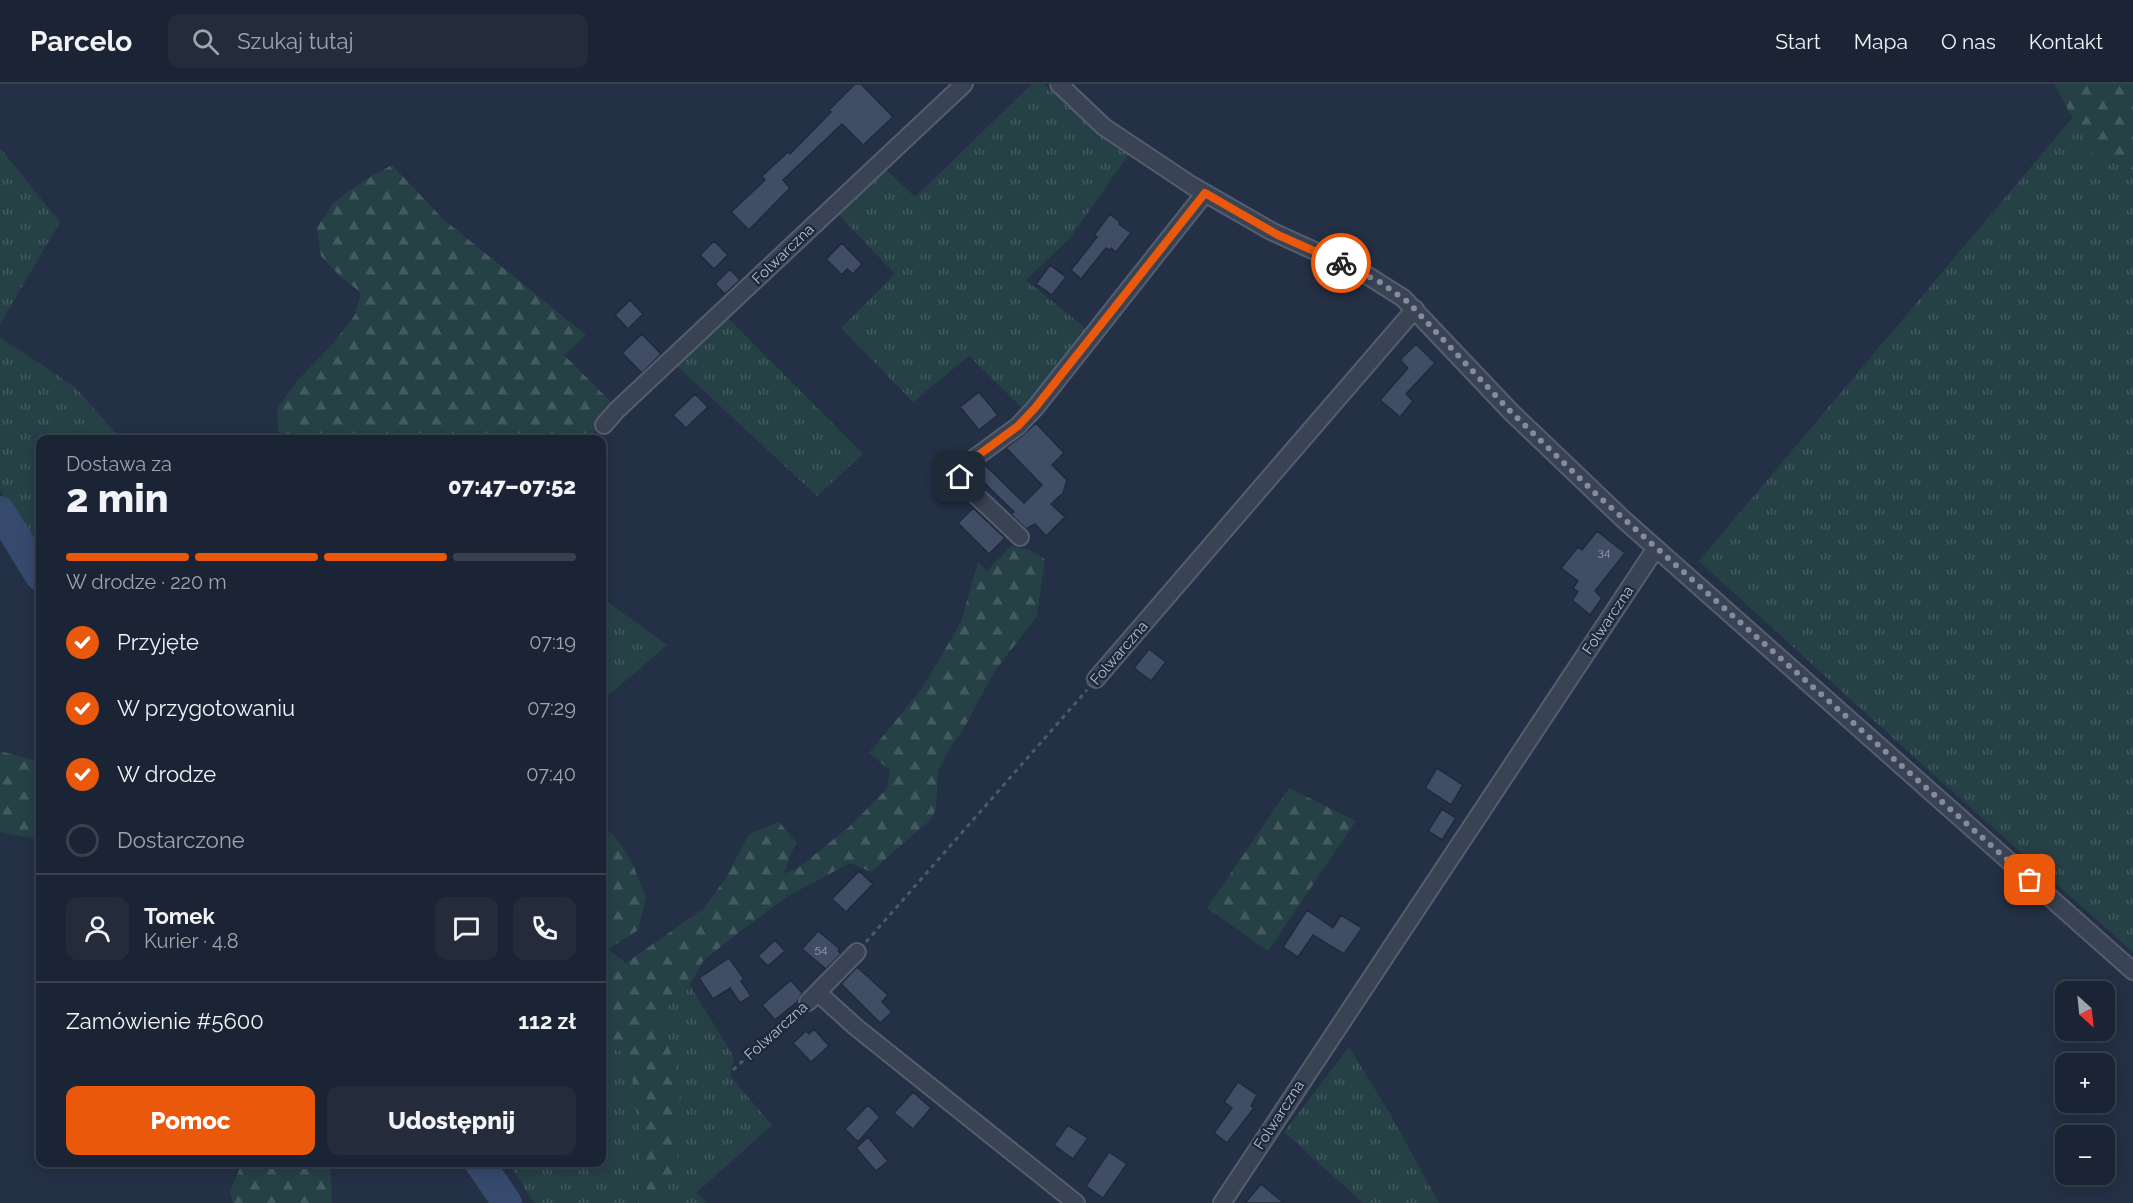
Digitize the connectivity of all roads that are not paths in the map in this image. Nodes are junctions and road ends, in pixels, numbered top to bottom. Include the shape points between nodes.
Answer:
1 (964, 84) edge
2 (1059, 84) edge
3 (1205, 193) junction
4 (1415, 309) junction
5 (604, 425) dead end
6 (1020, 537) dead end
7 (1656, 548) junction
8 (1096, 679) road end
9 (857, 952) road end
10 (2133, 971) edge
11 (1076, 1203) edge
12 (1222, 1203) edge

1 - 5 street, Folwarczna
2 - 3 street via 1113,134
3 - 4 street via 1278,235 1372,278
3 - 6 street via 1035,408 961,471 963,483
4 - 7 street via 1522,423
4 - 8 street, Folwarczna
7 - 10 street
7 - 12 street, Folwarczna
9 - 11 street, Folwarczna via 813,997

